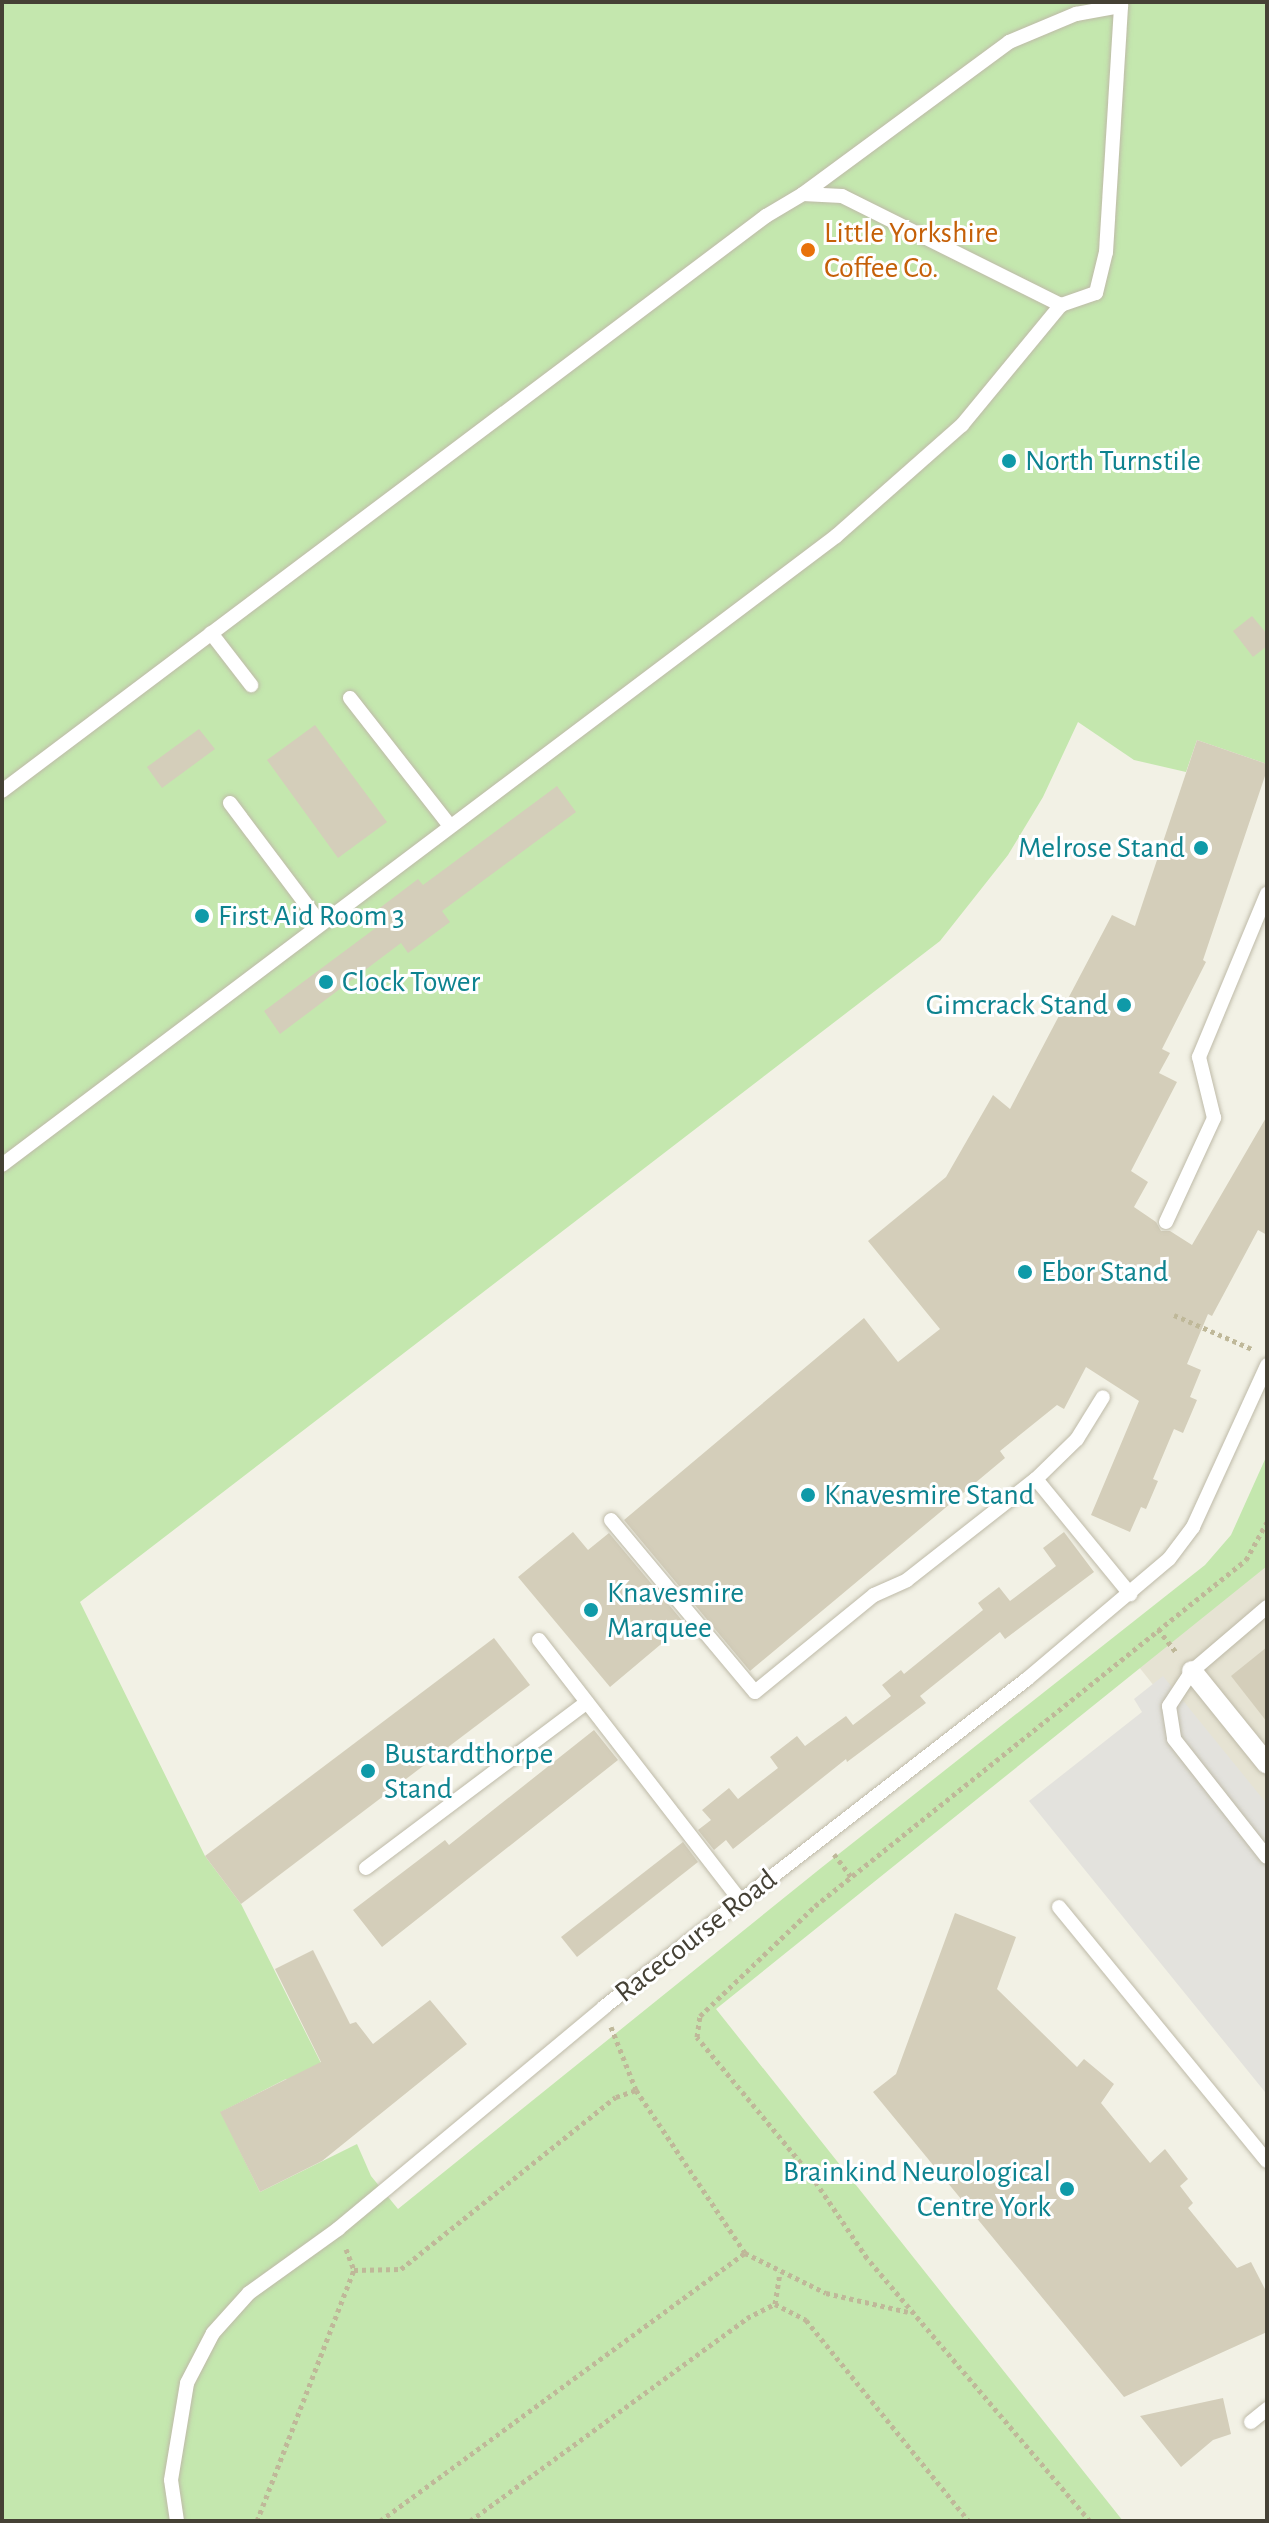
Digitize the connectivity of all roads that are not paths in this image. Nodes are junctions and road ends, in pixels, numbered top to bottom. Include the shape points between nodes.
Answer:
1 (1121, 4) edge
2 (803, 194) junction
3 (1061, 305) junction
4 (211, 633) junction
5 (251, 685) dead end
6 (350, 698) dead end
7 (2, 791) edge
8 (230, 803) dead end
9 (450, 826) junction
10 (1267, 894) edge
11 (320, 923) junction
12 (2, 1165) edge
13 (1166, 1222) dead end
14 (1267, 1365) edge
15 (1103, 1397) dead end
16 (1036, 1479) junction
17 (611, 1520) dead end
18 (1130, 1594) junction
19 (1267, 1607) edge
20 (539, 1640) dead end
21 (1192, 1671) junction
22 (587, 1702) junction
23 (1267, 1764) edge
24 (1267, 1857) edge
25 (366, 1868) dead end
26 (741, 1901) junction
27 (1059, 1907) dead end
28 (1267, 2161) edge
29 (1267, 2409) edge
30 (1251, 2422) dead end
31 (177, 2521) edge

1 - 2 lane via 1076,14 1009,42
1 - 3 lane via 1106,252 1096,293
2 - 3 lane via 842,196
2 - 4 lane via 766,216
3 - 9 lane via 962,425 836,536
4 - 5 lane
4 - 7 lane
6 - 9 lane
8 - 11 lane
9 - 11 lane
10 - 13 lane via 1199,1057 1214,1118
11 - 12 lane
14 - 18 lane, Racecourse Road via 1193,1527 1169,1559
15 - 16 lane via 1077,1439
16 - 17 lane via 907,1580 874,1595 755,1692
16 - 18 lane
18 - 26 lane, Racecourse Road
19 - 21 lane
20 - 22 lane
21 - 23 street
21 - 24 lane via 1169,1706 1174,1739
22 - 25 lane
22 - 26 lane
26 - 31 lane, Racecourse Road via 604,2007 338,2229 249,2293 213,2333 187,2383 171,2480
27 - 28 lane
29 - 30 lane

